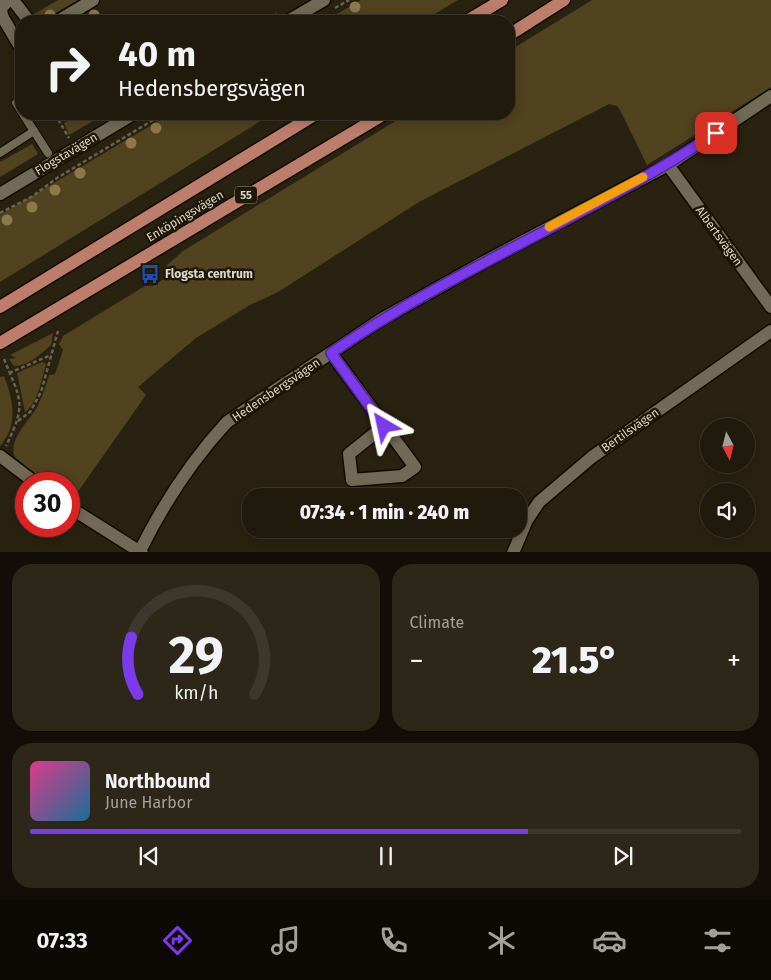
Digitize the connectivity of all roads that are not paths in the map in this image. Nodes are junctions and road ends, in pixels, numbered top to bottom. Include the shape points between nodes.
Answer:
1 (93, 0) edge
2 (324, 0) edge
3 (502, 0) edge
4 (564, 0) edge
5 (8, 1) edge
6 (22, 15) edge
7 (78, 15) edge
8 (298, 15) edge
9 (477, 15) edge
10 (515, 31) edge
11 (15, 38) edge
12 (771, 96) edge
13 (27, 120) edge
14 (123, 120) edge
15 (306, 120) edge
16 (374, 120) edge
17 (34, 131) junction
18 (0, 153) edge
19 (48, 153) dead end
20 (668, 165) junction
21 (0, 194) edge
22 (0, 307) edge
23 (771, 307) edge
24 (771, 331) edge
25 (0, 343) edge
26 (331, 353) junction
27 (384, 426) junction
28 (1, 456) edge
29 (22, 472) edge
30 (80, 514) edge
31 (140, 552) edge
32 (513, 552) edge

1 - 7 street
2 - 8 street
3 - 9 main road
4 - 10 main road
5 - 6 street
5 - 11 street via 1,8 2,16
12 - 20 street, Hedensbergsvägen
13 - 17 lane
14 - 21 street, Flogstavägen
15 - 22 main road, Enköpingsvägen
16 - 25 main road, Enköpingsvägen / 55
17 - 18 lane
17 - 19 lane
20 - 23 street, Albertsvägen
20 - 26 street, Hedensbergsvägen via 430,291 382,318
24 - 32 street, Bertilsvägen via 592,457 539,502
26 - 27 street
26 - 31 street, Hedensbergsvägen via 228,422 208,443 152,525
27 - 27 street via 415,467 402,476 352,480 349,454
28 - 29 street
30 - 31 street

